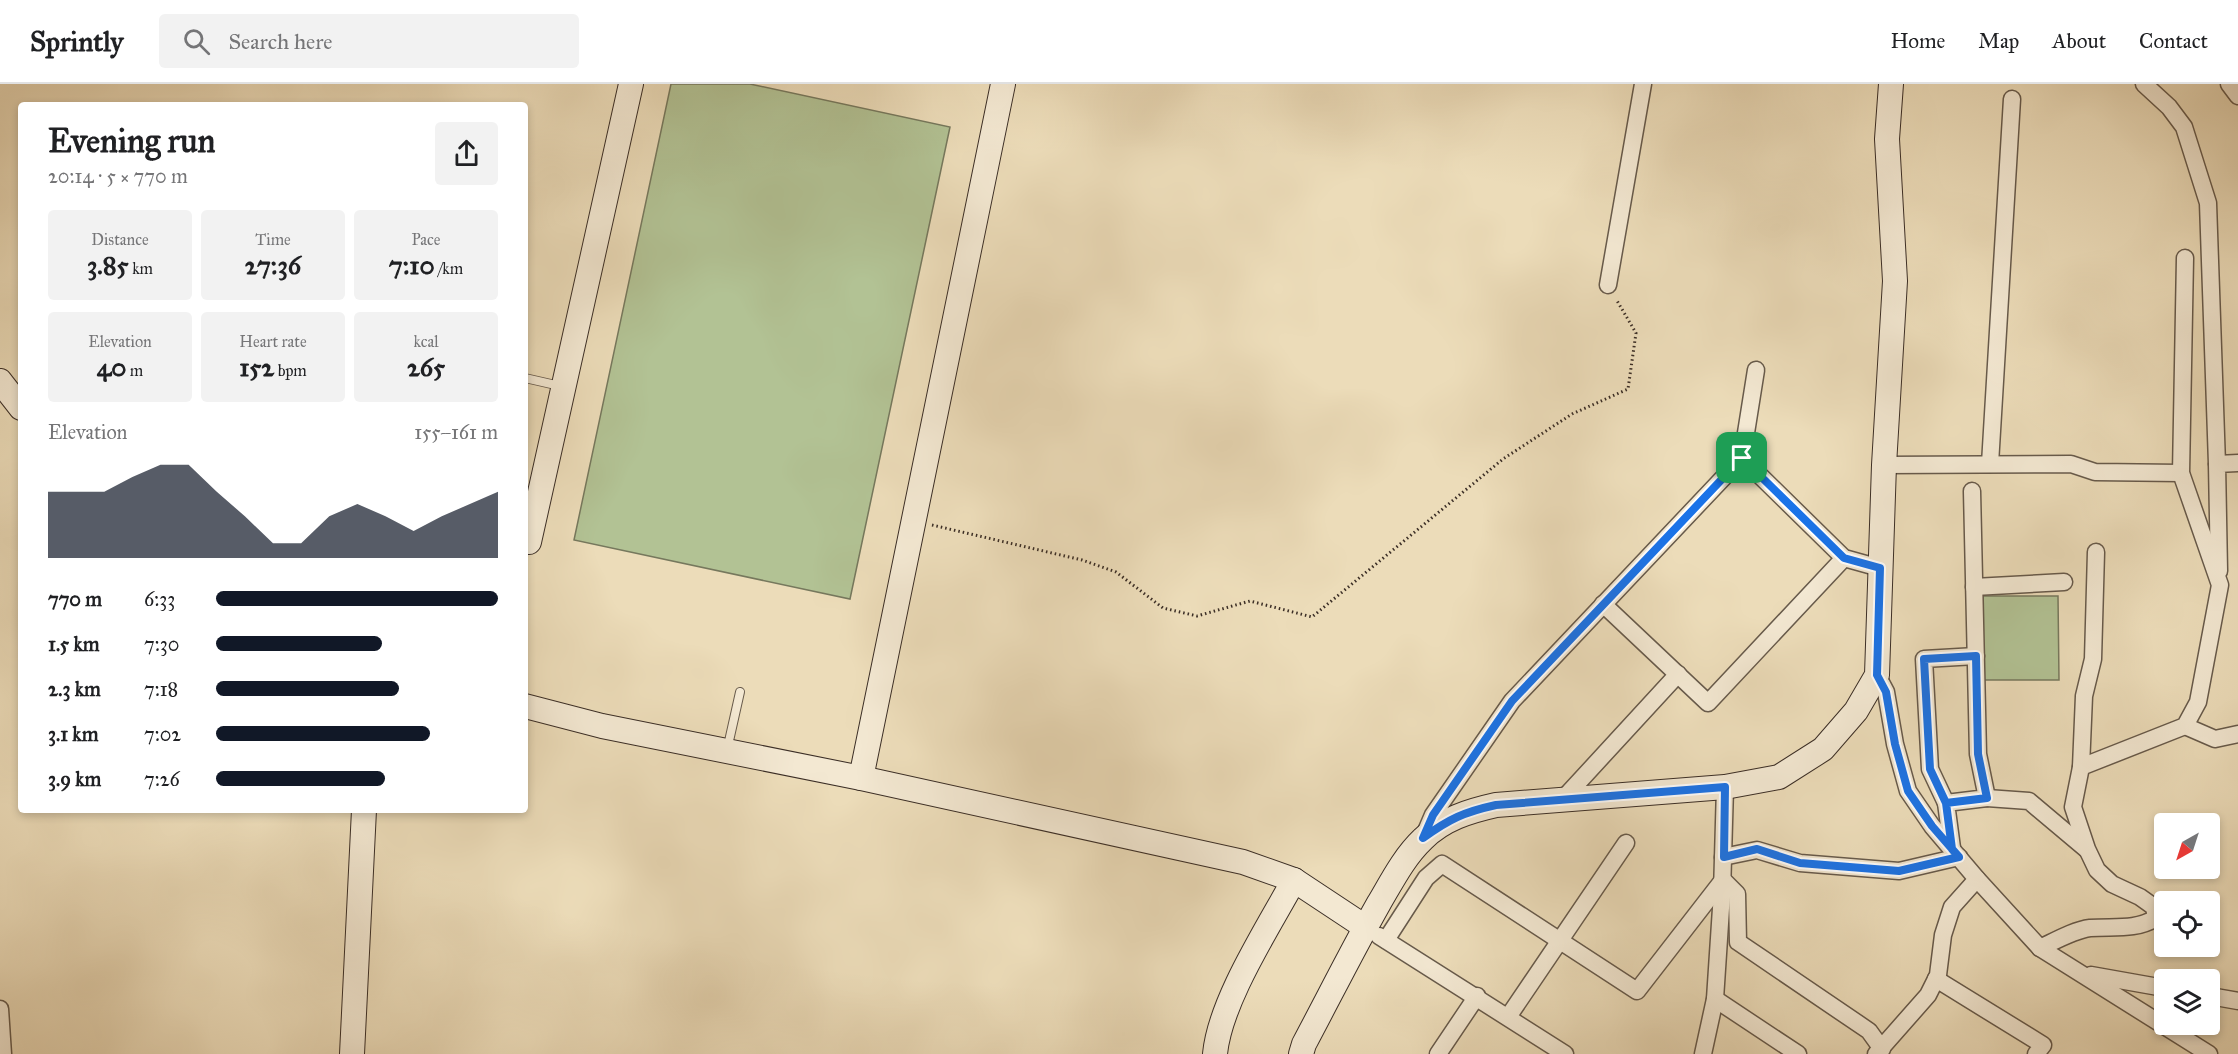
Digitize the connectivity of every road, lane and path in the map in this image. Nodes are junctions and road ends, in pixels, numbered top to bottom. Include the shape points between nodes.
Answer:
1 (631, 84) edge
2 (1643, 84) edge
3 (1891, 84) edge
4 (2144, 84) edge
5 (2229, 84) edge
6 (998, 85) edge
7 (2238, 96) edge
8 (2012, 99) dead end
9 (2185, 258) dead end
10 (1608, 285) joint
11 (1756, 370) dead end
12 (528, 379) edge
13 (0, 381) edge
14 (564, 386) junction
15 (18, 404) edge
16 (1742, 458) junction
17 (2238, 463) edge
18 (1990, 464) junction
19 (2217, 464) junction
20 (1884, 465) junction
21 (2181, 473) junction
22 (1972, 491) dead end
23 (915, 521) junction
24 (529, 542) dead end
25 (2096, 552) dead end
26 (1844, 558) junction
27 (1880, 568) junction
28 (2064, 582) dead end
29 (2220, 585) junction
30 (1974, 587) junction
31 (1604, 604) junction
32 (1976, 656) junction
33 (1678, 674) junction
34 (1877, 675) junction
35 (740, 692) dead end
36 (528, 707) edge
37 (2185, 726) junction
38 (2238, 734) edge
39 (727, 751) junction
40 (2081, 767) junction
41 (861, 778) junction
42 (1725, 787) junction
43 (1987, 798) junction
44 (1563, 799) junction
45 (1946, 803) junction
46 (364, 813) edge
47 (1423, 838) junction
48 (1626, 843) dead end
49 (2087, 849) junction
50 (1955, 853) junction
51 (1724, 857) junction
52 (1977, 879) junction
53 (1294, 880) junction
54 (1723, 880) junction
55 (1365, 927) junction
56 (1386, 940) junction
57 (1559, 940) junction
58 (2040, 948) junction
59 (2081, 973) junction
60 (1936, 979) junction
61 (2154, 986) edge
62 (1477, 996) junction
63 (2220, 998) edge
64 (1715, 999) junction
65 (2238, 1001) edge
66 (0, 1009) edge
67 (1508, 1017) junction
68 (1879, 1052) edge
69 (3, 1054) edge
70 (352, 1054) edge
71 (1215, 1054) edge
72 (1301, 1054) edge
73 (1438, 1054) edge
74 (1565, 1054) edge
75 (1703, 1054) edge
76 (1798, 1054) edge
77 (2036, 1054) edge
78 (2209, 1054) edge

1 - 14 street
2 - 10 street
3 - 20 street via 1887,139 1895,280
4 - 19 street via 2184,127 2208,203
5 - 7 street
6 - 23 street
8 - 18 street
9 - 21 street
10 - 23 path via 1636,333 1628,389 1572,414 1503,459 1312,617 1250,601 1197,616 1163,608 1116,572 1082,560
11 - 16 street
12 - 14 lane
13 - 15 street
14 - 24 street
16 - 26 street
16 - 31 street
17 - 19 street
18 - 20 street
18 - 21 street via 2071,464 2095,472
19 - 29 street
20 - 27 street
21 - 29 street
22 - 30 street
23 - 41 street
25 - 40 street via 2093,659 2084,696
26 - 27 street
26 - 33 street via 1708,703
27 - 34 street
28 - 30 street
29 - 37 street via 2199,702
30 - 32 street
31 - 33 street
31 - 47 street via 1512,701 1433,815
32 - 43 street via 1978,754
32 - 45 street via 1924,659 1930,769
33 - 44 street
34 - 42 street via 1856,711 1822,749 1779,777
34 - 50 street via 1886,692 1908,791
35 - 39 lane
36 - 39 street
37 - 38 street via 2215,739
37 - 40 street
39 - 41 street
40 - 49 street via 2073,807
41 - 53 street via 1242,862
42 - 44 street
42 - 51 street
43 - 45 street
43 - 49 street via 2029,801
44 - 47 street via 1496,805 1468,812 1446,821
45 - 50 street
46 - 70 street
47 - 55 street via 1400,867
48 - 57 street
49 - 58 street via 2097,870 2112,884 2154,907 2156,918 2145,925 2127,928 2088,928
50 - 51 street via 1899,871 1800,863 1757,849
50 - 52 street
51 - 54 street
52 - 58 street
52 - 60 street via 1952,907
53 - 55 street
53 - 71 street via 1233,993 1216,1040
54 - 57 street via 1637,991
54 - 64 street
54 - 68 street via 1737,894 1738,942 1869,1031
55 - 56 street
55 - 72 street
56 - 57 street via 1426,878 1443,864
56 - 62 street
57 - 67 street
58 - 59 street
59 - 61 street
59 - 78 street
60 - 68 street via 1928,995
60 - 77 street via 2043,1045
62 - 67 street
62 - 73 street
63 - 65 street
64 - 75 street
64 - 76 street
66 - 69 street
67 - 74 street

